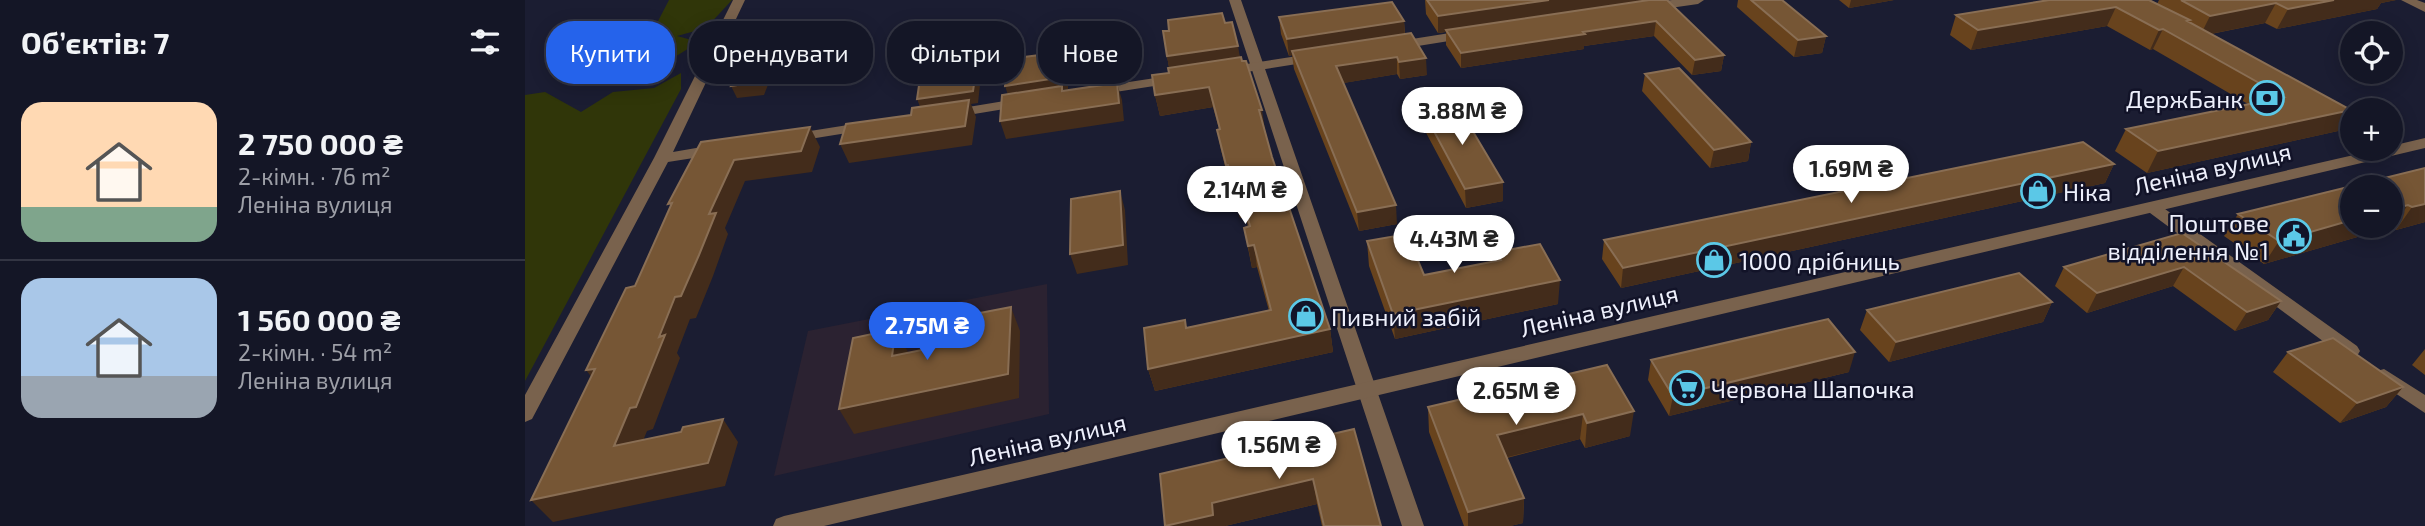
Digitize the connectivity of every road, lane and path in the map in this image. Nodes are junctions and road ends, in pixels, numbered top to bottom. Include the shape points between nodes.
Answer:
1 (739, 0) edge
2 (1235, 0) edge
3 (1698, 0) edge
4 (2407, 0) edge
5 (2425, 8) edge
6 (1629, 10) edge
7 (1490, 31) edge
8 (1380, 48) edge
9 (1338, 54) edge
10 (1255, 67) junction
11 (1214, 73) edge
12 (1186, 77) edge
13 (1076, 94) edge
14 (1034, 101) edge
15 (2303, 102) edge
16 (938, 116) edge
17 (2340, 122) edge
18 (882, 124) edge
19 (772, 141) edge
20 (2425, 143) edge
21 (731, 147) edge
22 (2403, 147) edge
23 (662, 158) junction
24 (2344, 161) edge
25 (2152, 207) junction
26 (1365, 389) junction
27 (2425, 405) edge
28 (525, 414) edge
29 (784, 526) edge
30 (1413, 526) edge

1 - 23 street
2 - 10 street
3 - 6 street
4 - 5 street
7 - 8 street
9 - 10 street
10 - 11 street
10 - 26 street
12 - 13 street
14 - 16 street
15 - 17 street
18 - 19 street
20 - 22 street, Леніна вулиця
21 - 23 street
23 - 28 street
24 - 25 street, Леніна вулиця
25 - 26 street, Леніна вулиця
25 - 27 street
26 - 29 street, Леніна вулиця
26 - 30 street

